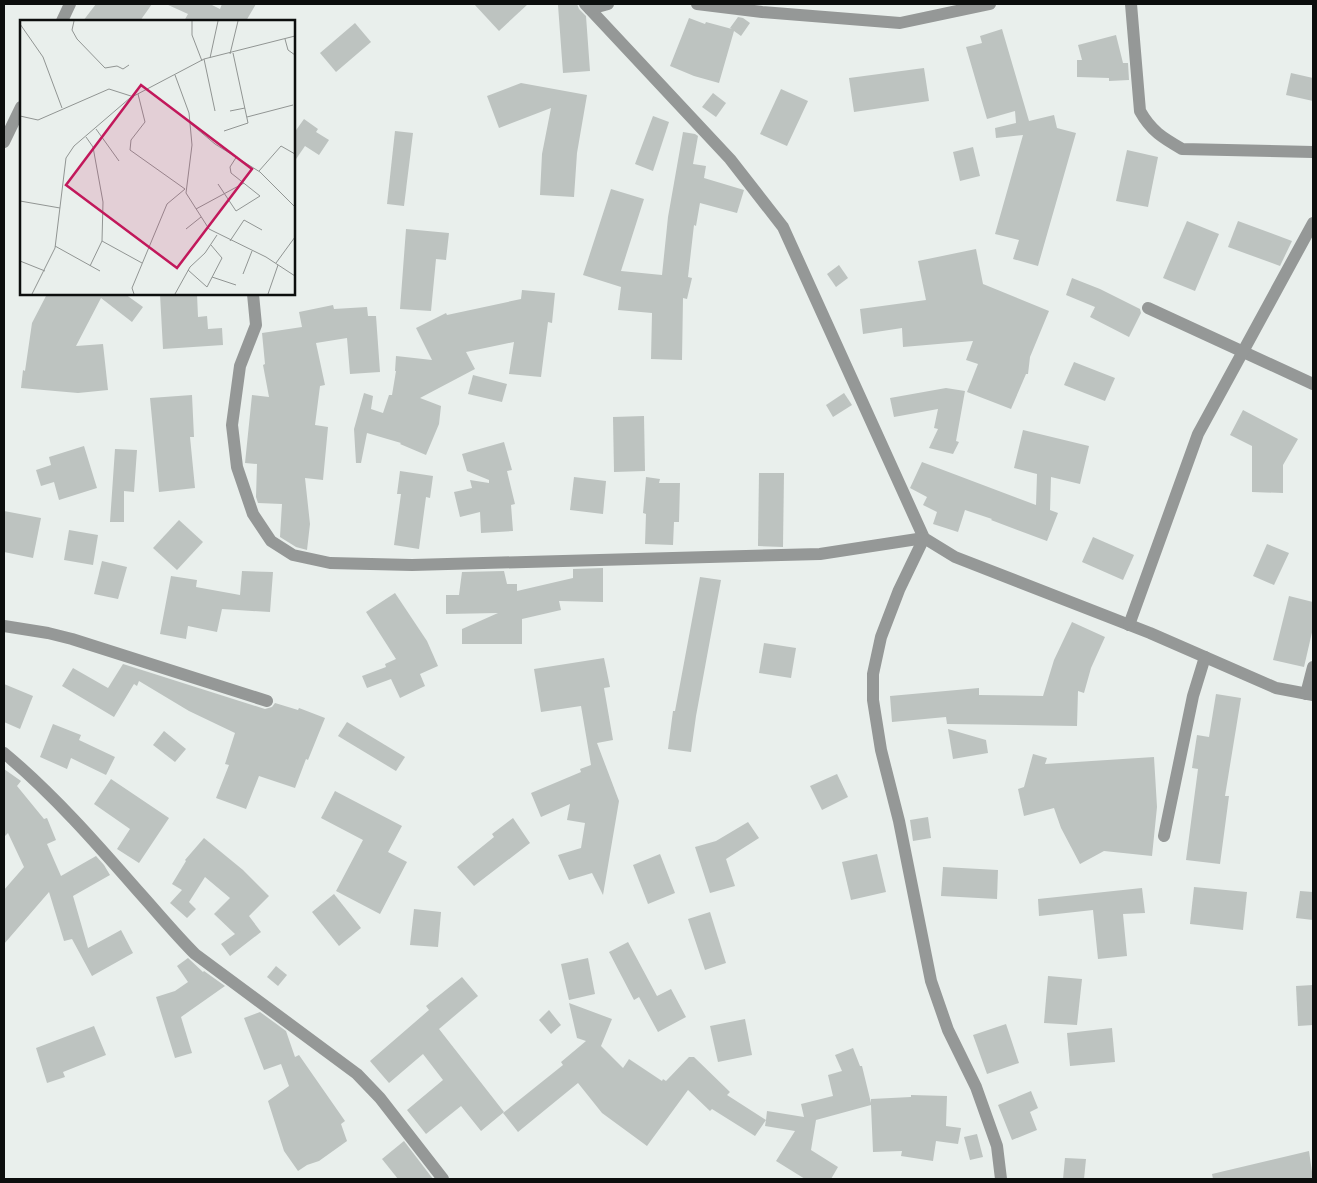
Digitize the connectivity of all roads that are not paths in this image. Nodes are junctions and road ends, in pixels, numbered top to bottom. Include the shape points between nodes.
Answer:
1 (70, 4) edge
2 (608, 4) edge
3 (697, 4) edge
4 (990, 4) edge
5 (1131, 4) edge
6 (588, 6) edge
7 (62, 20) edge
8 (20, 109) edge
9 (8, 128) edge
10 (4, 142) edge
11 (1313, 152) edge
12 (1313, 223) edge
13 (253, 295) edge
14 (1148, 308) dead end
15 (1243, 351) junction
16 (1313, 384) edge
17 (924, 538) junction
18 (1129, 625) junction
19 (4, 626) edge
20 (1205, 657) junction
21 (1313, 667) edge
22 (1310, 694) edge
23 (267, 701) dead end
24 (4, 753) edge
25 (1164, 836) dead end
26 (443, 1179) edge
27 (1001, 1179) edge

1 - 7 street
2 - 6 street
3 - 4 street via 900,23
5 - 11 street via 1140,111 1147,124 1164,139 1182,149
6 - 17 street via 730,159 783,227
8 - 9 street
9 - 10 street
12 - 15 street
13 - 17 street via 256,325 240,366 232,424 237,467 253,514 271,541 293,555 330,563 422,565 820,554
14 - 15 street
15 - 16 street
15 - 18 street via 1198,434
17 - 18 street via 955,557
17 - 27 street via 881,637 873,674 872,700 931,981 948,1030 976,1087 994,1137
18 - 20 street
19 - 23 street via 72,638
20 - 22 street via 1276,688
20 - 25 street via 1193,696
21 - 22 street
24 - 26 street via 58,804 195,954 357,1074 380,1098

